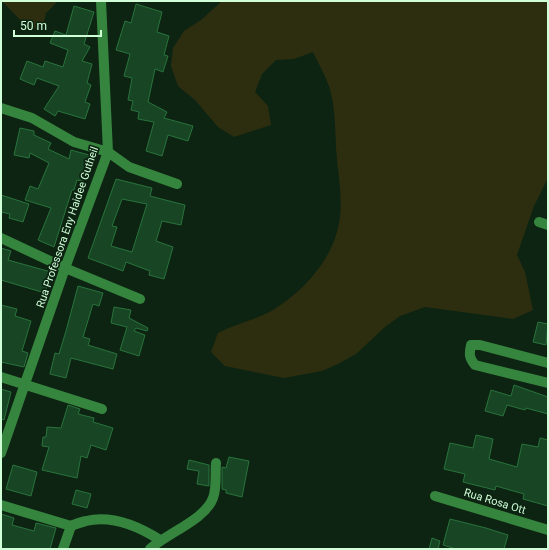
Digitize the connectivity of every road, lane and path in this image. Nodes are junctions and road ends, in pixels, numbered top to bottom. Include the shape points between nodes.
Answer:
1 (101, 1) edge
2 (1, 108) edge
3 (108, 152) junction
4 (177, 184) dead end
5 (1, 238) edge
6 (65, 268) junction
7 (140, 299) dead end
8 (548, 363) edge
9 (1, 377) edge
10 (548, 383) edge
11 (24, 385) junction
12 (102, 409) dead end
13 (1, 453) edge
14 (216, 463) dead end
15 (435, 496) dead end
16 (1, 505) edge
17 (71, 526) junction
18 (548, 530) edge
19 (160, 540) junction
20 (63, 549) edge
21 (150, 549) edge

1 - 3 street, Rua Professora Eny Haidee Gutheil
2 - 3 street via 32,118 74,142
3 - 4 street via 129,167
3 - 6 street, Rua Professora Eny Haidee Gutheil
5 - 6 street
6 - 7 street
6 - 11 street, Rua Professora Eny Haidee Gutheil
8 - 10 street via 480,345 471,345 469,352 470,359 475,364
9 - 11 street
11 - 12 street
11 - 13 street, Rua Professora Eny Haidee Gutheil
14 - 19 street via 213,497 208,506 188,523
15 - 18 street, Rua Rosa Ott
16 - 17 street
17 - 19 street via 84,521 104,519 126,523
17 - 20 street
19 - 21 street

